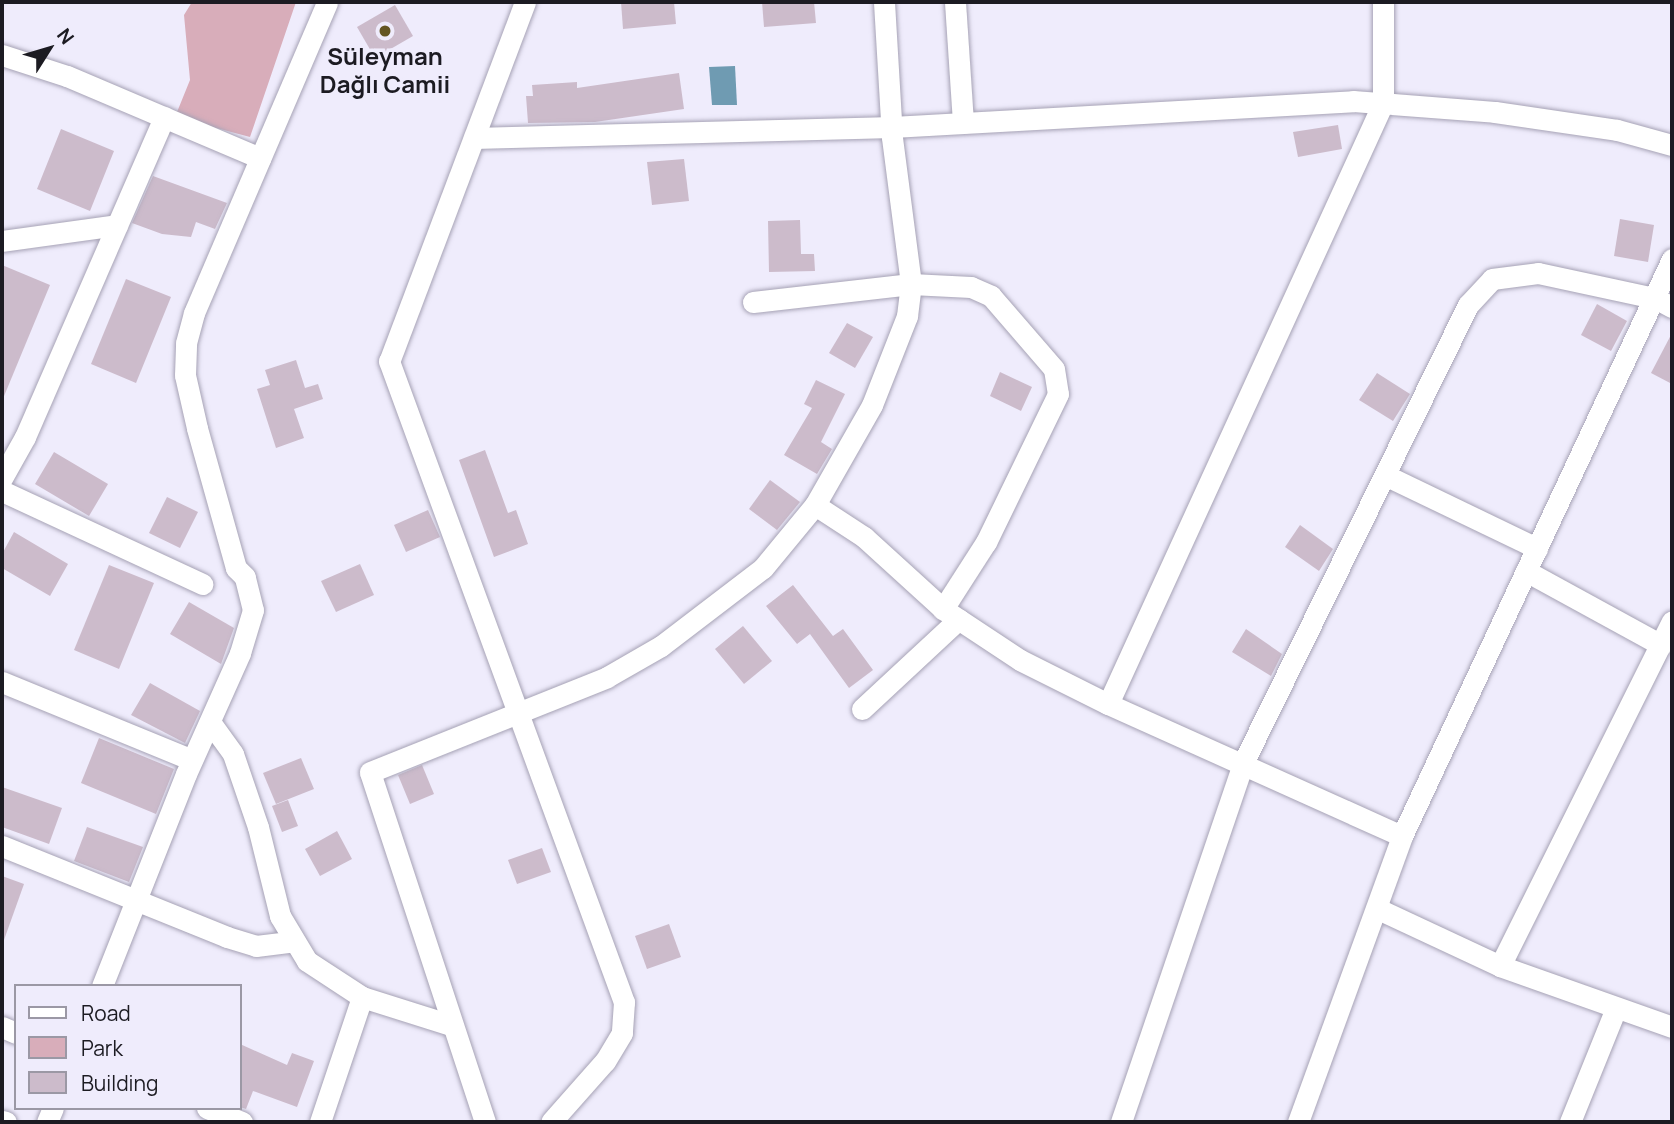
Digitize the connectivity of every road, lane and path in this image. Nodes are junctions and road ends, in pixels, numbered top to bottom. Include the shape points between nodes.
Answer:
1 (327, 2) edge
2 (525, 2) edge
3 (884, 2) edge
4 (955, 2) edge
5 (1383, 2) edge
6 (2, 55) edge
7 (1383, 103) junction
8 (164, 117) junction
9 (963, 123) junction
10 (892, 127) junction
11 (474, 138) junction
12 (1672, 145) edge
13 (260, 159) junction
14 (117, 225) junction
15 (2, 241) edge
16 (1672, 258) edge
17 (911, 284) junction
18 (753, 302) dead end
19 (1664, 303) edge
20 (25, 437) junction
21 (2, 440) edge
22 (1385, 475) junction
23 (2, 478) edge
24 (2, 491) edge
25 (815, 505) junction
26 (1537, 548) junction
27 (1526, 571) junction
28 (202, 584) dead end
29 (951, 614) junction
30 (1672, 621) edge
31 (1661, 645) junction
32 (2, 682) edge
33 (1108, 704) junction
34 (519, 709) junction
35 (862, 709) dead end
36 (210, 722) junction
37 (192, 760) junction
38 (1244, 761) junction
39 (1402, 836) junction
40 (2, 846) edge
41 (137, 902) junction
42 (1378, 909) junction
43 (293, 941) junction
44 (1500, 966) junction
45 (103, 984) edge
46 (362, 997) junction
47 (1616, 1008) junction
48 (451, 1025) junction
49 (1672, 1027) edge
50 (211, 1110) edge
51 (242, 1122) edge
52 (320, 1122) edge
53 (485, 1122) edge
54 (551, 1122) edge
55 (1121, 1122) edge
56 (1298, 1122) edge
57 (1570, 1122) edge

1 - 13 street
2 - 11 street
3 - 10 street
4 - 9 street
5 - 7 street
6 - 8 street via 67,76
7 - 9 street
7 - 12 street via 1495,112 1617,130
7 - 33 street
8 - 13 street
8 - 14 street
9 - 10 street
10 - 11 street
10 - 17 street
11 - 34 street via 389,361
13 - 36 street via 194,313 186,343 185,375 197,428 236,568 245,577 253,610
14 - 15 street
14 - 20 street
16 - 19 street
17 - 18 street
17 - 25 street via 907,316 872,405
17 - 29 street via 971,287 991,296 1054,369 1059,383 1058,394
19 - 22 street via 1538,273 1492,279 1468,305
19 - 26 street
20 - 21 street
20 - 23 street
22 - 26 street
22 - 38 street
24 - 28 street
25 - 29 street via 864,537
25 - 34 street via 763,568 661,646 607,677
26 - 27 street
27 - 31 street
27 - 39 street
29 - 33 street via 1020,660
29 - 35 street
30 - 31 street
31 - 44 street
32 - 37 street
33 - 38 street
34 - 48 street via 370,772
34 - 54 street via 624,1002 622,1033 605,1061
36 - 37 street
36 - 43 street via 233,754 258,827 280,916
37 - 41 street
38 - 39 street
38 - 55 street
39 - 42 street
40 - 41 street
41 - 43 street via 256,946
41 - 45 street
42 - 44 street
42 - 56 street
43 - 46 street via 318,970
44 - 47 street
46 - 48 street
46 - 52 street
47 - 49 street
47 - 57 street
48 - 53 street
50 - 51 street

